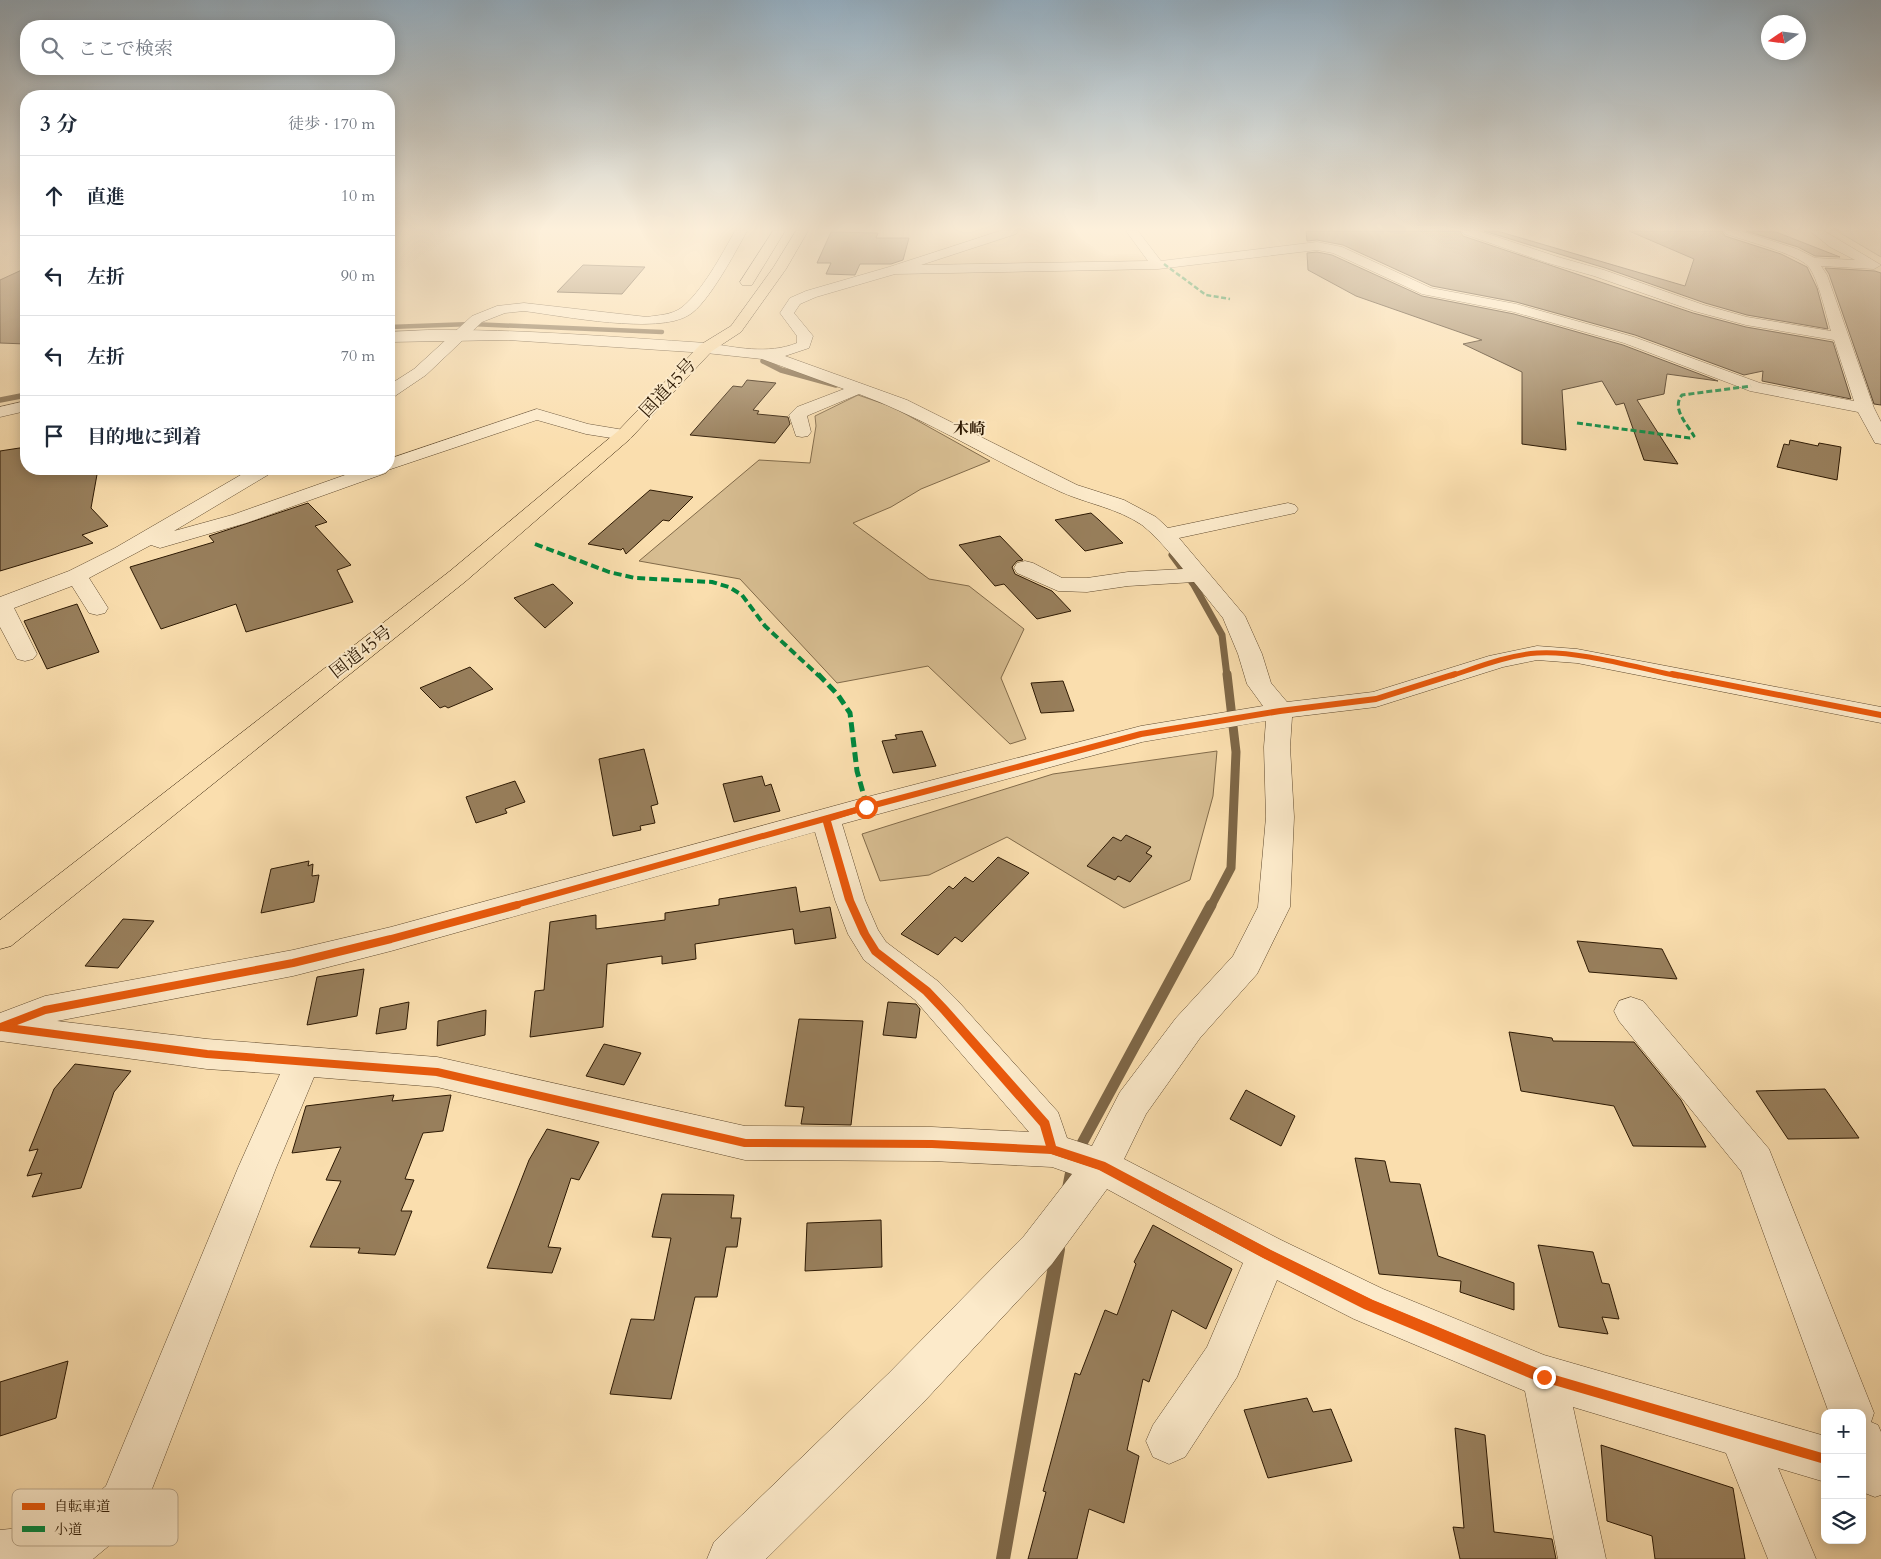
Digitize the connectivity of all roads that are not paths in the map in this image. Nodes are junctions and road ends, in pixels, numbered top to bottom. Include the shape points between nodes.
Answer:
1 (693, 304) edge
2 (754, 304) edge
3 (793, 304) edge
4 (1494, 304) edge
5 (1687, 304) edge
6 (1830, 304) edge
7 (462, 334) junction
8 (395, 337) edge
9 (1842, 337) junction
10 (710, 338) junction
11 (767, 355) junction
12 (395, 388) edge
13 (860, 388) junction
14 (20, 407) edge
15 (1865, 408) junction
16 (0, 412) edge
17 (802, 432) dead end
18 (624, 434) junction
19 (1880, 436) edge
20 (395, 463) edge
21 (254, 475) edge
22 (362, 475) edge
23 (1288, 509) dead end
24 (1163, 535) junction
25 (123, 554) junction
26 (1025, 568) dead end
27 (1198, 575) junction
28 (77, 576) junction
29 (0, 605) edge
30 (97, 608) dead end
31 (25, 654) dead end
32 (1280, 711) junction
33 (1881, 715) edge
34 (826, 819) junction
35 (0, 937) edge
36 (1631, 1011) dead end
37 (0, 1027) edge
38 (303, 1062) junction
39 (1052, 1150) junction
40 (1102, 1166) junction
41 (1267, 1254) junction
42 (1544, 1377) junction
43 (1850, 1409) edge
44 (1742, 1436) junction
45 (1169, 1441) dead end
46 (1821, 1458) edge
47 (129, 1489) edge
48 (71, 1546) edge
49 (0, 1554) edge
50 (731, 1559) edge
51 (1582, 1559) edge
52 (1792, 1559) edge

1 - 7 street via 685,312 669,319 647,321 524,307 502,309 477,319
2 - 10 highway, 国道45号 via 736,329
3 - 11 street via 787,312 805,336 804,345 790,352
4 - 15 street via 1629,340 1756,388
5 - 9 street via 1746,321
6 - 9 street
7 - 8 street
7 - 10 street
7 - 12 street via 420,372
9 - 15 street
10 - 11 street
10 - 18 highway, 国道45号
11 - 13 street
13 - 17 street via 803,411 798,415
13 - 24 street via 901,404 1070,489 1117,504 1148,521
14 - 16 street
15 - 19 street
18 - 20 street via 586,429 537,414
18 - 35 highway, 国道45号 via 458,576
21 - 25 street
22 - 25 street
23 - 24 street
24 - 27 street
25 - 28 street
26 - 27 street via 1058,584 1087,585
27 - 32 street via 1234,616 1259,684
28 - 29 street
28 - 30 street
29 - 31 street
32 - 33 street via 1376,699 1498,661 1537,653 1577,656
32 - 34 street via 1141,734
32 - 40 street via 1277,747 1280,817 1274,907 1244,965 1188,1028 1133,1103
34 - 37 street via 391,939 293,963 45,1010
34 - 39 street via 850,900 875,951 926,991 964,1031 1045,1124
36 - 43 street via 1756,1161
37 - 38 street via 207,1054
38 - 39 street via 437,1072 745,1143 932,1144
38 - 47 street via 257,1168
39 - 40 street
40 - 41 street
40 - 50 street via 1031,1257 905,1389
41 - 42 street via 1369,1304
41 - 45 street via 1222,1362
42 - 44 street
42 - 51 street
44 - 46 street
44 - 52 street
48 - 49 street

